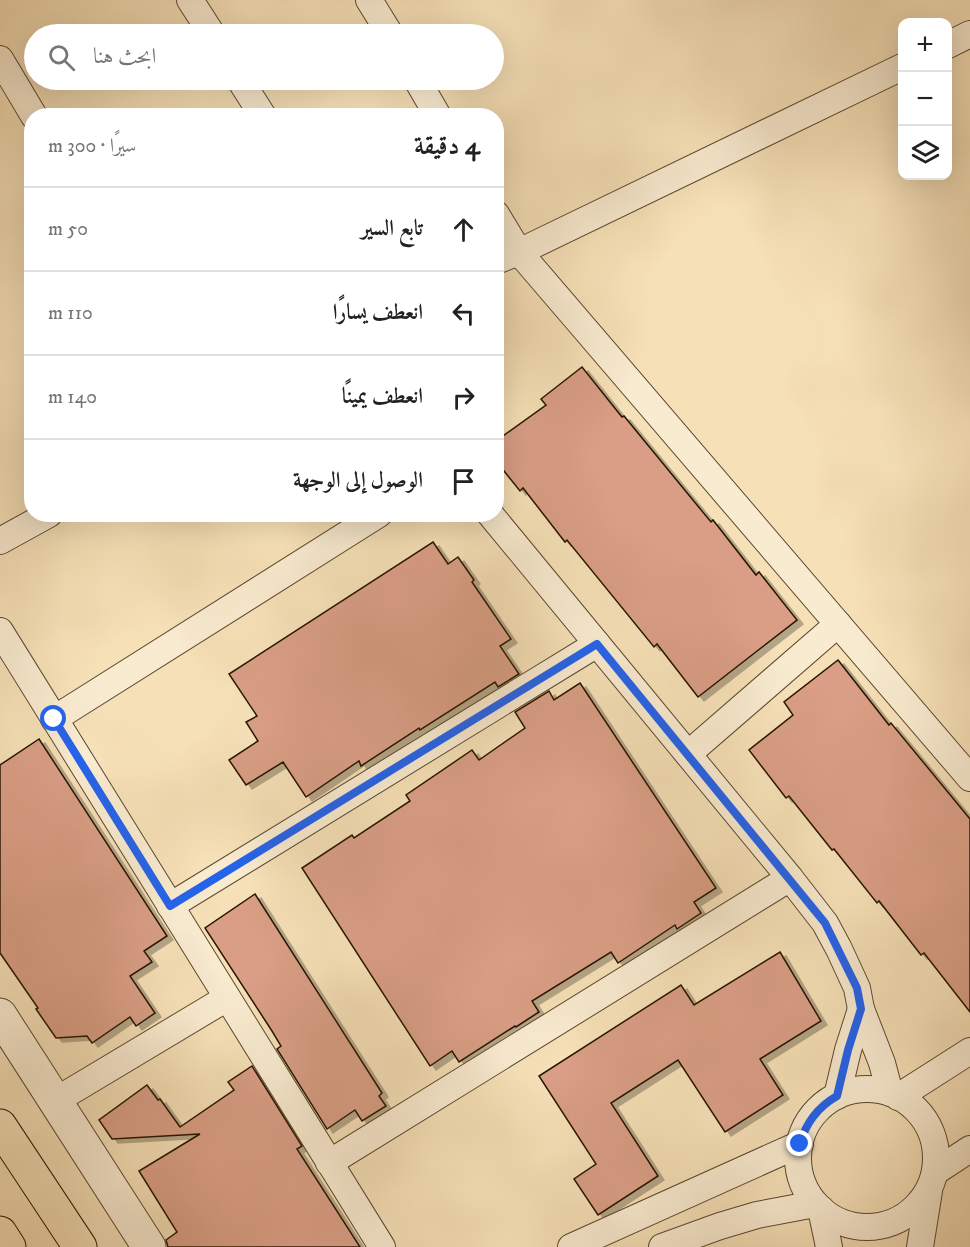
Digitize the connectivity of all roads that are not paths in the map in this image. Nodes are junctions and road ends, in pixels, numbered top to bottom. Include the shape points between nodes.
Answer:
1 (190, 0) edge
2 (369, 0) edge
3 (206, 24) edge
4 (384, 24) edge
5 (970, 34) edge
6 (952, 43) edge
7 (0, 59) edge
8 (898, 69) edge
9 (246, 90) edge
10 (423, 90) edge
11 (29, 108) edge
12 (258, 108) edge
13 (433, 108) edge
14 (508, 256) edge
15 (34, 522) edge
16 (366, 522) edge
17 (497, 522) edge
18 (0, 541) edge
19 (838, 624) junction
20 (0, 631) edge
21 (597, 644) junction
22 (54, 719) junction
23 (688, 754) junction
24 (970, 778) edge
25 (790, 878) junction
26 (170, 906) junction
27 (228, 998) junction
28 (861, 1009) junction
29 (0, 1015) edge
30 (970, 1051) edge
31 (894, 1095) junction
32 (837, 1096) junction
33 (55, 1101) junction
34 (0, 1126) edge
35 (800, 1144) junction
36 (970, 1149) edge
37 (329, 1163) junction
38 (932, 1181) junction
39 (818, 1207) junction
40 (0, 1233) edge
41 (9, 1247) edge
42 (80, 1247) edge
43 (149, 1247) edge
44 (382, 1247) edge
45 (571, 1247) edge
46 (662, 1247) edge
47 (829, 1247) edge
48 (920, 1247) edge

1 - 3 street
2 - 4 street
5 - 6 street
7 - 11 street
8 - 14 street
9 - 12 street
10 - 13 street
14 - 19 street
15 - 18 street
16 - 22 street
17 - 21 street
19 - 23 street
19 - 24 street
20 - 22 street
21 - 23 street
21 - 26 street
22 - 26 street
23 - 25 street
25 - 28 street via 825,923 857,988
25 - 37 street
26 - 27 street
27 - 33 street
27 - 37 street
28 - 31 street
28 - 32 street
29 - 33 street
30 - 31 street
31 - 32 street via 864,1089
31 - 38 street via 913,1107 930,1128 935,1145
32 - 35 street via 810,1119
33 - 43 street
34 - 42 main road
35 - 39 street via 805,1188
35 - 45 street
36 - 38 street
37 - 44 street
38 - 39 street via 919,1204 907,1215 880,1227 853,1226
38 - 48 street
39 - 46 street via 748,1218
39 - 47 street
40 - 41 main road

